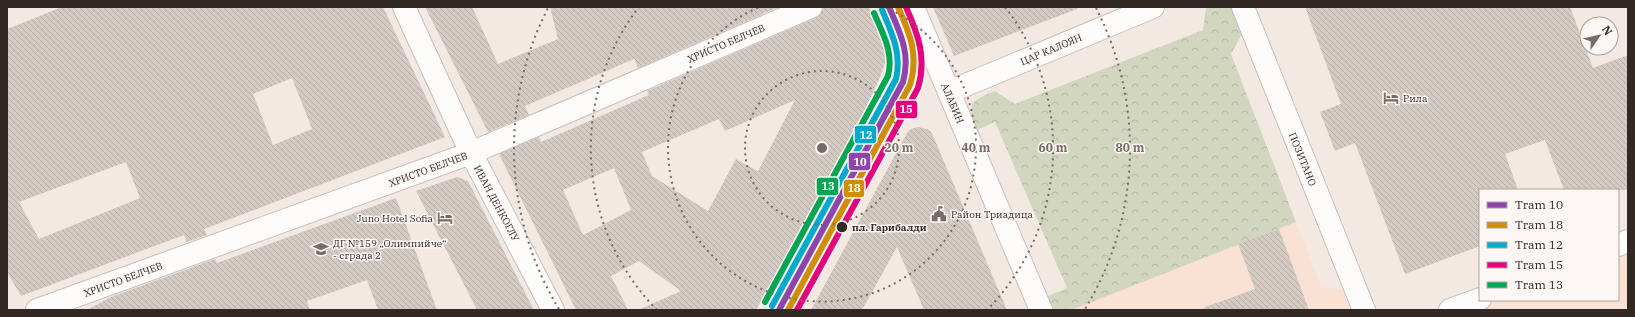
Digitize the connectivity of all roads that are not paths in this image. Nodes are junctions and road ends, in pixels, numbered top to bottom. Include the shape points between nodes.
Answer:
1 (404, 7) edge
2 (811, 7) edge
3 (896, 7) edge
4 (913, 7) edge
5 (1153, 7) edge
6 (1243, 7) edge
7 (906, 89) joint
8 (949, 92) junction
9 (471, 153) junction
10 (1479, 299) edge
11 (37, 310) edge
12 (553, 310) edge
13 (787, 310) edge
14 (1041, 310) edge
15 (1364, 310) edge
16 (1450, 310) edge

1 - 9 street, ИВАН ДЕНКОГЛУ
2 - 9 street, ХРИСТО БЕЛЧЕВ
3 - 7 lane via 911,42 913,61
4 - 8 street, АЛАБИН
5 - 8 street, ЦАР КАЛОЯН
6 - 15 street, ПОЗИТАНО
7 - 13 street
8 - 14 street, АЛАБИН
9 - 11 street, ХРИСТО БЕЛЧЕВ
9 - 12 street, ИВАН ДЕНКОГЛУ
10 - 16 street

